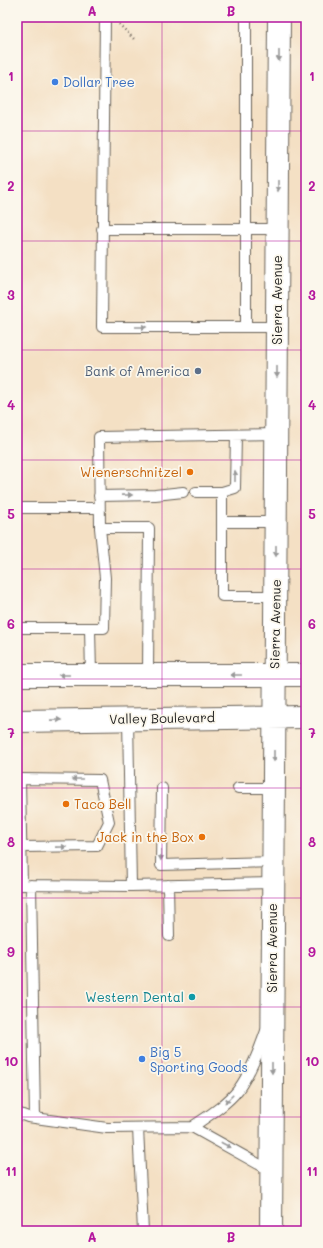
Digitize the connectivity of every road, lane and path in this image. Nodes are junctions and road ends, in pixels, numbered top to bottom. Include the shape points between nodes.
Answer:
1 (105, 17) edge
2 (246, 17) edge
3 (279, 17) edge
4 (102, 229) junction
5 (278, 229) junction
6 (246, 230) junction
7 (246, 327) junction
8 (277, 327) junction
9 (276, 434) junction
10 (236, 435) junction
11 (183, 492) dead end
12 (196, 492) dead end
13 (222, 492) junction
14 (99, 496) junction
15 (17, 508) edge
16 (99, 508) junction
17 (222, 522) junction
18 (276, 522) junction
19 (100, 528) junction
20 (276, 596) junction
21 (17, 628) edge
22 (90, 628) junction
23 (275, 674) junction
24 (17, 675) edge
25 (91, 675) junction
26 (148, 675) junction
27 (306, 675) edge
28 (274, 716) junction
29 (306, 717) edge
30 (128, 719) junction
31 (17, 720) edge
32 (162, 788) dead end
33 (238, 788) dead end
34 (273, 788) junction
35 (22, 847) junction
36 (273, 862) junction
37 (273, 883) junction
38 (24, 885) edge
39 (168, 885) junction
40 (131, 886) junction
41 (169, 936) dead end
42 (272, 1016) junction
43 (17, 1113) edge
44 (35, 1118) junction
45 (192, 1127) junction
46 (138, 1128) junction
47 (271, 1171) junction
48 (143, 1231) edge
49 (271, 1231) edge

1 - 4 lane
2 - 6 lane
3 -> 5 main road, Sierra Avenue
4 - 6 lane
4 -> 7 lane via 102,328
5 - 6 lane
5 - 8 main road, Sierra Avenue
6 - 7 lane
7 - 8 lane
8 -> 9 main road, Sierra Avenue
9 - 10 lane
9 - 18 main road, Sierra Avenue
13 -> 10 lane via 235,488
10 - 14 lane via 99,437
14 -> 11 lane
12 - 13 lane
13 - 17 lane
14 - 16 lane
15 - 16 lane
16 - 19 lane
17 - 18 lane
17 - 20 lane via 222,596
18 -> 20 main road, Sierra Avenue
19 - 22 lane via 105,578 104,628
19 - 26 lane via 149,528
20 - 23 main road, Sierra Avenue
21 - 22 lane
22 - 25 lane
23 -> 26 main road
23 - 27 main road
23 - 28 main road, Sierra Avenue
25 -> 24 main road
25 - 26 main road
28 - 29 main road, Valley Boulevard
28 - 30 main road, Valley Boulevard
28 -> 34 main road, Sierra Avenue
31 -> 30 main road, Valley Boulevard
30 - 40 lane
32 -> 36 lane via 161,865
33 - 34 lane
34 - 36 main road, Sierra Avenue
35 -> 35 lane via 97,846 109,822 100,780 20,779
35 - 38 lane
36 - 37 main road, Sierra Avenue
37 - 39 lane
37 - 42 main road, Sierra Avenue
38 - 40 lane
38 - 44 lane
39 - 40 lane
39 - 41 lane
42 -> 45 lane via 256,1058 238,1090 220,1108
42 -> 47 main road, Sierra Avenue
43 - 44 lane
44 - 46 lane via 107,1128
45 - 46 lane
45 -> 47 lane
46 - 48 lane
47 - 49 main road, Sierra Avenue

